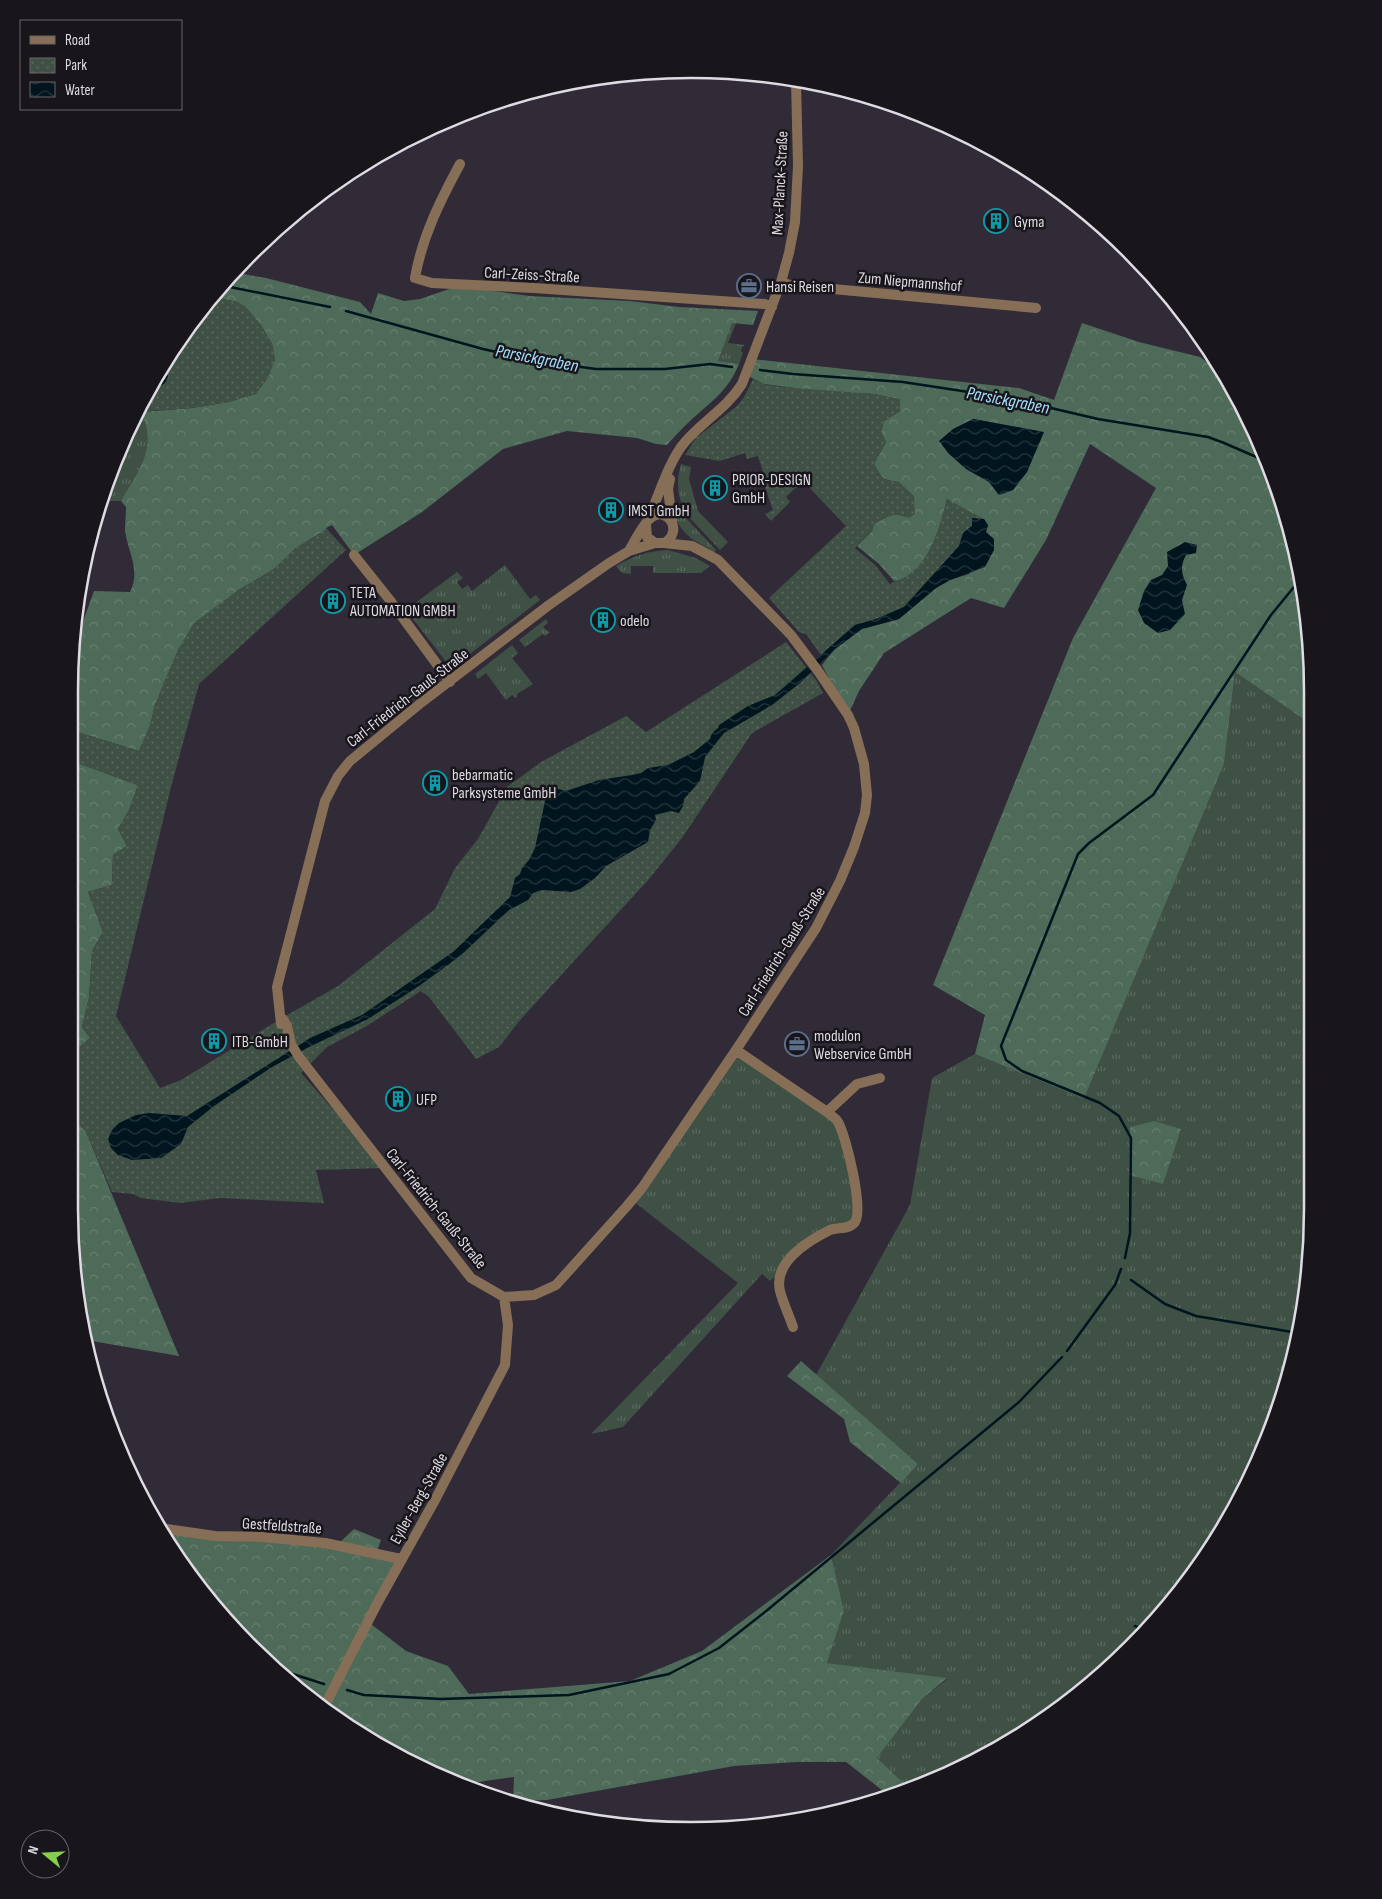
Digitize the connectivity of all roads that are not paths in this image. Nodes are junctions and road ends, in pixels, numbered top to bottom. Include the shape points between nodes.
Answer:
1 (798, 87) edge
2 (460, 164) dead end
3 (781, 282) junction
4 (772, 307) junction
5 (1036, 308) dead end
6 (759, 341) joint
7 (673, 463) junction
8 (647, 522) junction
9 (672, 523) junction
10 (660, 543) junction
11 (692, 546) junction
12 (629, 550) junction
13 (354, 555) dead end
14 (450, 682) junction
15 (736, 1050) junction
16 (880, 1078) dead end
17 (827, 1112) junction
18 (504, 1297) junction
19 (793, 1327) dead end
20 (169, 1529) edge
21 (401, 1559) junction
22 (327, 1701) edge

1 - 3 street, Max-Planck-Straße via 795,222
2 - 4 street, Carl-Zeiss-Straße via 434,213 415,278 432,283
3 - 4 street, Max-Planck-Straße
3 - 5 street, Zum Niepmannshof
4 - 6 street, Max-Planck-Straße
6 - 7 street, Carl-Friedrich-Gauß-Straße via 733,398 685,442
7 - 8 street, Carl-Friedrich-Gauß-Straße
7 - 9 street, Carl-Friedrich-Gauß-Straße via 668,489
8 - 9 street via 652,516 660,515 668,517
8 - 10 street via 648,537
8 - 12 street, Carl-Friedrich-Gauß-Straße
9 - 10 street via 673,534
9 - 11 street, Carl-Friedrich-Gauß-Straße
10 - 11 street, Carl-Friedrich-Gauß-Straße
10 - 12 street, Carl-Friedrich-Gauß-Straße
11 - 15 street, Carl-Friedrich-Gauß-Straße via 718,560 791,636 818,671 854,728 864,764 867,795 865,814 854,847 825,913
12 - 14 street, Carl-Friedrich-Gauß-Straße via 549,605
13 - 14 street
14 - 18 street, Carl-Friedrich-Gauß-Straße via 350,761 338,776 325,801 277,987 278,1002 281,1030 299,1057 471,1278
15 - 17 street
15 - 18 street, Carl-Friedrich-Gauß-Straße via 642,1188 556,1285 534,1295
16 - 17 street via 857,1084
17 - 19 street via 838,1121 846,1145 855,1180 858,1215 854,1224 832,1229 793,1253 781,1272 780,1289
18 - 21 street, Eyller-Berg-Straße via 508,1325 505,1365
20 - 21 street, Gestfeldstraße via 215,1536 325,1543
21 - 22 street, Eyller-Berg-Straße

